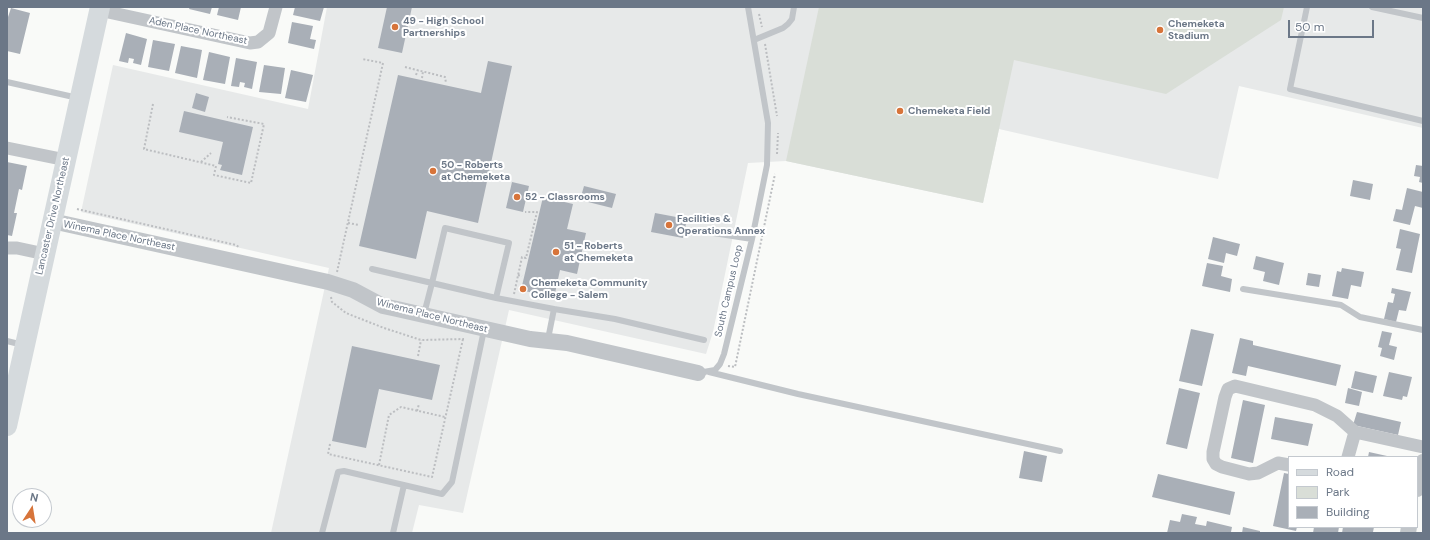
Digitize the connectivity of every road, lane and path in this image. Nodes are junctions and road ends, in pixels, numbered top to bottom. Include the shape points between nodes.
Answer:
1 (276, 7) edge
2 (748, 7) edge
3 (758, 7) edge
4 (794, 7) edge
5 (1308, 7) edge
6 (1372, 7) edge
7 (99, 8) edge
8 (1423, 18) edge
9 (763, 37) junction
10 (754, 40) junction
11 (362, 59) dead end
12 (405, 67) dead end
13 (418, 70) junction
14 (423, 71) junction
15 (416, 75) dead end
16 (422, 78) dead end
17 (7, 82) edge
18 (446, 83) dead end
19 (80, 98) junction
20 (154, 104) dead end
21 (227, 117) dead end
22 (1423, 121) edge
23 (777, 122) dead end
24 (777, 129) dead end
25 (7, 148) edge
26 (211, 153) dead end
27 (777, 158) dead end
28 (66, 160) junction
29 (200, 162) junction
30 (775, 173) dead end
31 (77, 209) dead end
32 (525, 212) dead end
33 (52, 221) junction
34 (348, 223) junction
35 (359, 226) dead end
36 (713, 233) dead end
37 (752, 239) junction
38 (7, 248) edge
39 (242, 251) dead end
40 (45, 254) junction
41 (372, 269) dead end
42 (332, 272) dead end
43 (337, 273) junction
44 (343, 275) dead end
45 (518, 275) junction
46 (522, 276) dead end
47 (432, 282) junction
48 (516, 286) junction
49 (519, 287) dead end
50 (1243, 289) dead end
51 (496, 298) junction
52 (513, 301) junction
53 (554, 309) junction
54 (424, 315) junction
55 (485, 329) junction
56 (1423, 330) edge
57 (463, 339) dead end
58 (422, 340) dead end
59 (548, 340) junction
60 (704, 340) dead end
61 (16, 343) edge
62 (418, 356) dead end
63 (720, 364) junction
64 (704, 372) junction
65 (10, 394) edge
66 (419, 404) dead end
67 (417, 411) junction
68 (445, 417) junction
69 (7, 426) edge
70 (1355, 432) junction
71 (330, 444) dead end
72 (1423, 447) edge
73 (1060, 451) dead end
74 (1348, 456) edge
75 (1423, 462) edge
76 (379, 465) junction
77 (1288, 465) edge
78 (404, 485) junction
79 (1419, 488) edge
80 (322, 533) edge
81 (393, 533) edge

1 - 7 street, Aden Place Northeast via 269,33 258,42 250,43
2 - 10 lane, South Campus Loop
3 - 9 path
4 - 9 lane via 792,19 788,24
5 - 22 lane via 1290,89
6 - 8 lane
7 - 19 main road, Lancaster Drive Northeast
9 - 10 lane
9 - 23 path
10 - 37 lane, South Campus Loop via 768,130 765,179
11 - 34 path via 383,63
12 - 13 path
13 - 14 path
13 - 15 path
14 - 16 path
14 - 18 path via 445,76
17 - 19 lane
19 - 28 main road, Lancaster Drive Northeast
20 - 29 path via 144,149
21 - 29 path via 264,124 251,183 214,175 216,166
24 - 27 path
25 - 28 street
26 - 29 path
28 - 33 main road, Lancaster Drive Northeast
30 - 63 path via 735,367
31 - 39 path via 236,245
32 - 45 path via 537,212 526,258 522,257
33 - 40 main road, Lancaster Drive Northeast
33 - 54 street, Winema Place Northeast via 328,282 353,290 382,306
34 - 35 path
34 - 43 path
36 - 37 lane
37 - 63 lane, South Campus Loop
38 - 40 street
40 - 61 main road, Lancaster Drive Northeast
41 - 47 lane
42 - 43 path
43 - 44 path
45 - 46 path
45 - 48 path
47 - 51 lane
47 - 51 lane via 445,228 495,239 509,243
47 - 54 lane
48 - 49 path
48 - 52 path
50 - 56 lane via 1341,305 1360,317
51 - 52 lane
52 - 53 lane
53 - 59 lane
53 - 60 lane via 615,319
54 - 55 street, Winema Place Northeast
55 - 59 street, Winema Place Northeast via 530,339
55 - 78 lane via 452,482 442,494
57 - 68 path
58 - 62 path
59 - 64 street, Winema Place Northeast
61 - 65 main road, Lancaster Drive Northeast
63 - 64 lane via 715,370
64 - 73 lane
65 - 69 main road, Lancaster Drive Northeast
66 - 67 path
67 - 68 path
67 - 76 path via 401,407 390,415
68 - 76 path via 432,477
70 - 72 street
70 - 74 street
70 - 77 street via 1337,416 1315,405 1235,386 1228,389 1224,397 1213,452 1216,464 1249,474 1258,473 1278,463
71 - 76 path via 328,454
75 - 79 street
78 - 80 lane via 344,471 338,472
78 - 81 lane

